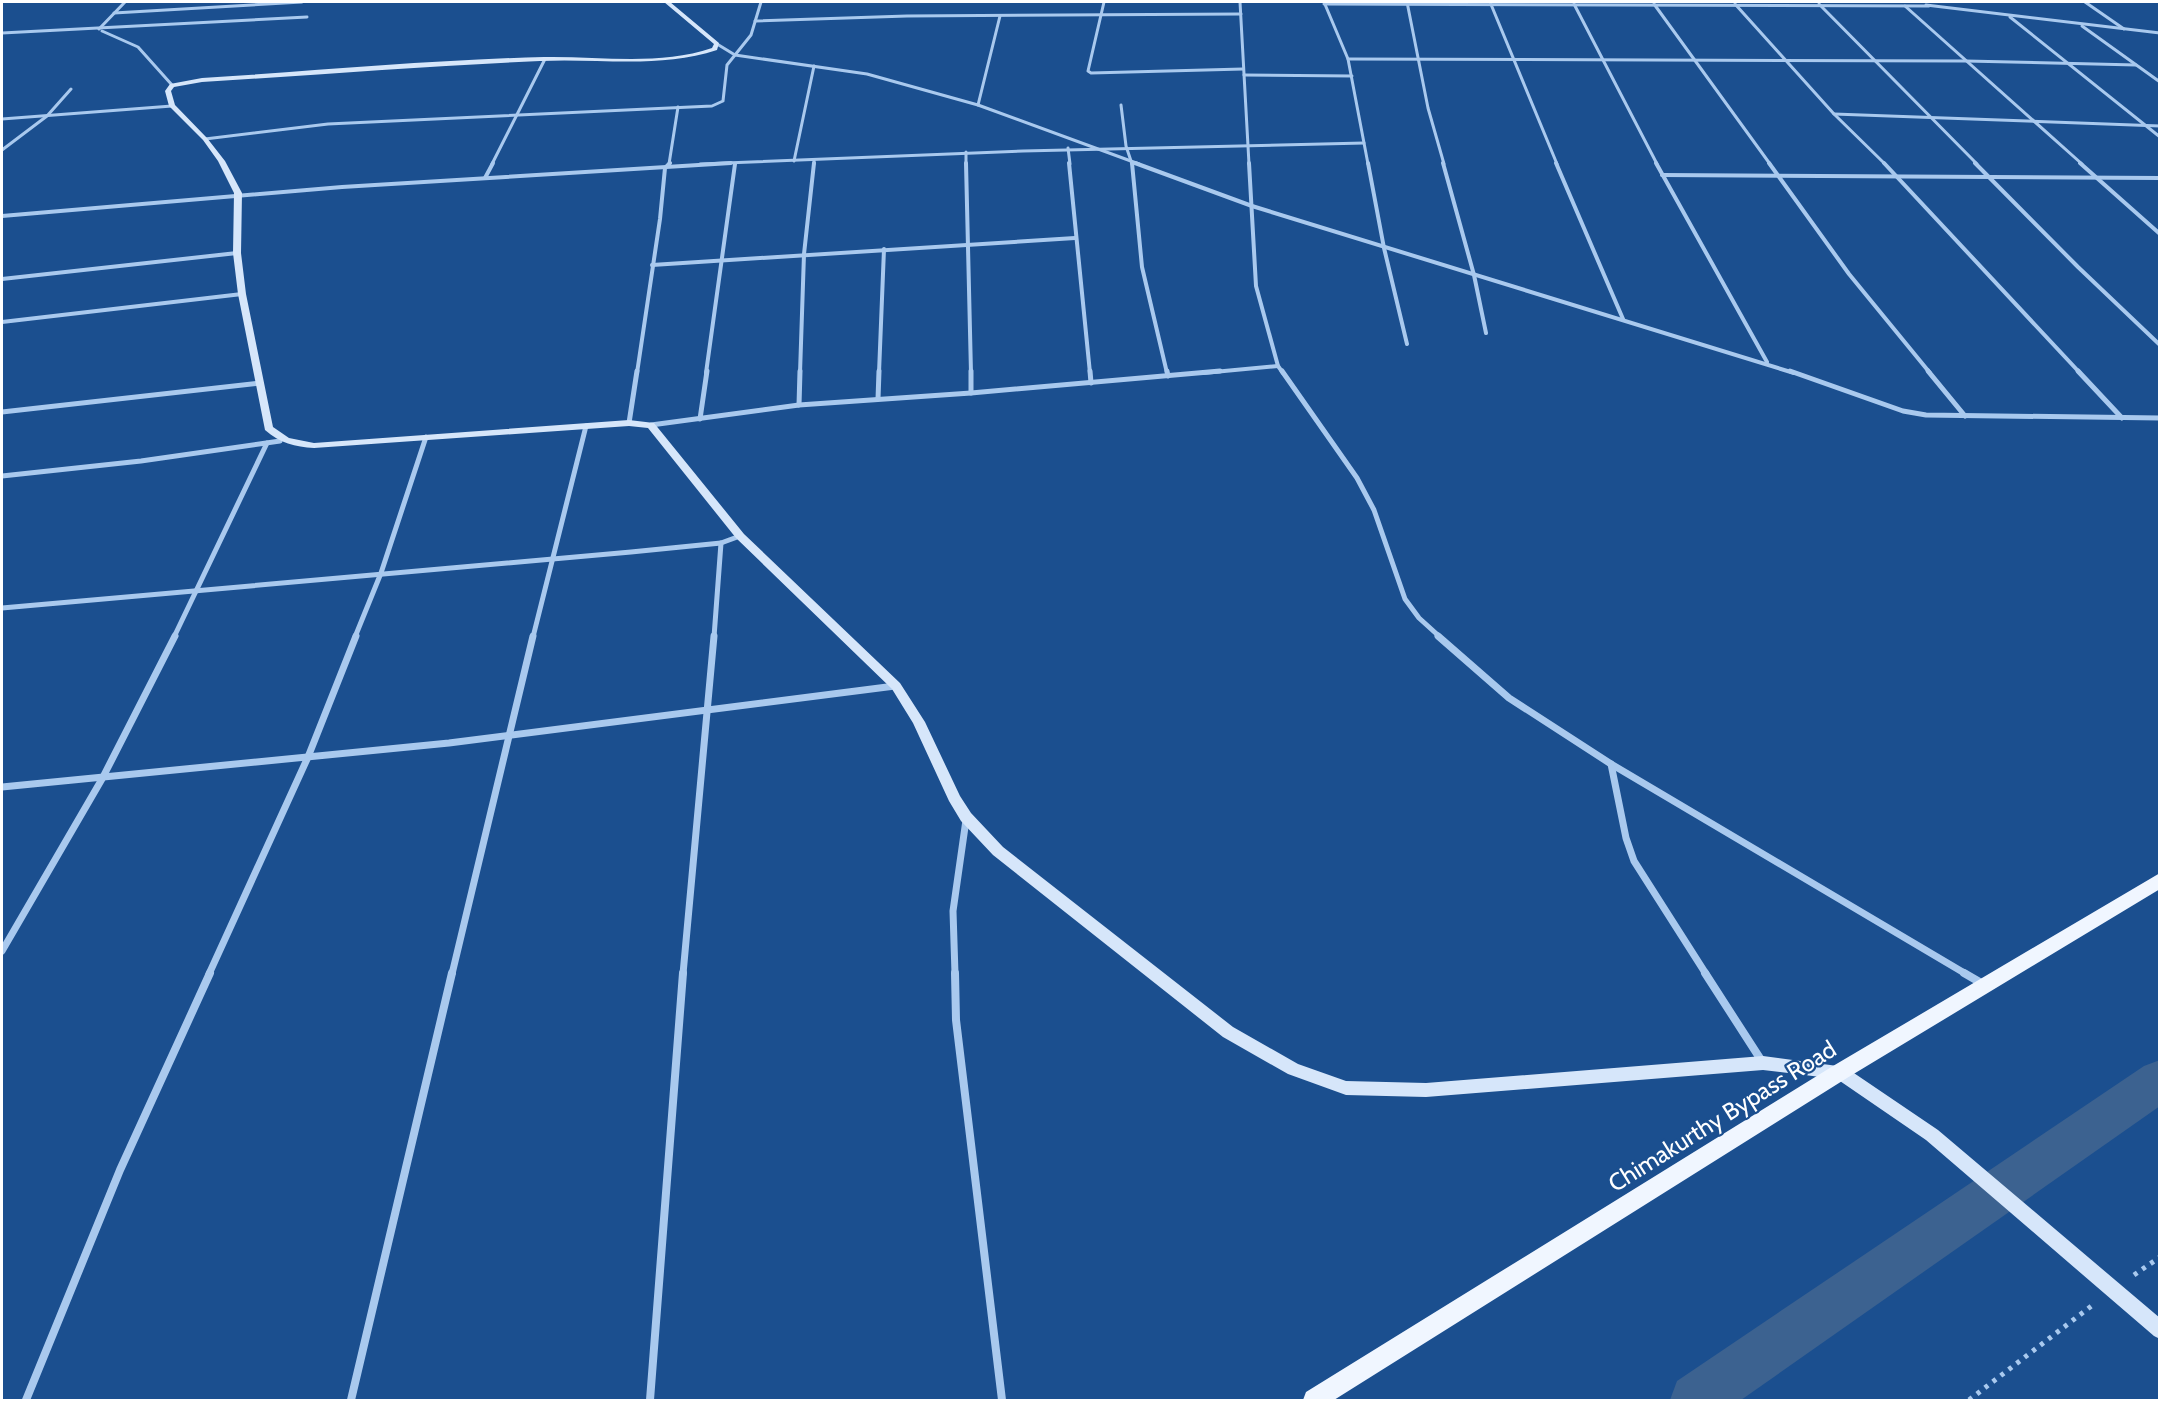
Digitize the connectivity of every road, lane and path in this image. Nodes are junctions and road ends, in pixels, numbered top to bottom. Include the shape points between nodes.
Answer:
1 (125, 2) edge
2 (302, 2) edge
3 (666, 2) edge
4 (761, 2) edge
5 (1104, 2) edge
6 (1240, 2) edge
7 (2085, 2) edge
8 (1324, 3) edge
9 (1407, 3) edge
10 (1490, 3) edge
11 (1574, 3) edge
12 (1653, 3) edge
13 (1735, 3) edge
14 (1818, 4) edge
15 (1903, 4) edge
16 (114, 13) junction
17 (1241, 14) junction
18 (999, 16) junction
19 (1102, 16) junction
20 (2008, 16) junction
21 (307, 17) dead end
22 (755, 21) junction
23 (2080, 24) junction
24 (99, 29) junction
25 (2125, 29) junction
26 (2, 33) edge
27 (2160, 33) edge
28 (717, 44) junction
29 (735, 55) junction
30 (1419, 58) junction
31 (1512, 58) junction
32 (545, 59) junction
33 (1348, 59) junction
34 (1604, 60) junction
35 (1696, 60) junction
36 (1785, 61) junction
37 (1874, 61) junction
38 (1966, 61) junction
39 (2071, 64) junction
40 (2136, 65) junction
41 (814, 66) junction
42 (1244, 72) junction
43 (1352, 76) junction
44 (2160, 82) edge
45 (172, 85) junction
46 (72, 89) dead end
47 (978, 105) junction
48 (1121, 105) dead end
49 (172, 106) junction
50 (678, 107) junction
51 (516, 114) junction
52 (1834, 114) junction
53 (47, 116) junction
54 (1932, 118) junction
55 (2, 120) edge
56 (2033, 121) junction
57 (2146, 126) junction
58 (2160, 126) edge
59 (2160, 137) edge
60 (205, 139) junction
61 (1364, 143) junction
62 (1249, 144) junction
63 (1126, 146) junction
64 (1087, 147) junction
65 (1068, 148) junction
66 (2, 150) edge
67 (966, 152) junction
68 (814, 160) junction
69 (794, 161) junction
70 (735, 164) junction
71 (1132, 164) junction
72 (665, 168) junction
73 (1662, 175) junction
74 (1777, 176) junction
75 (1898, 177) junction
76 (485, 178) junction
77 (1990, 178) junction
78 (2098, 178) junction
79 (2160, 178) edge
80 (238, 193) junction
81 (1252, 207) junction
82 (2, 216) edge
83 (2160, 234) edge
84 (1075, 238) junction
85 (967, 245) junction
86 (1384, 248) junction
87 (884, 249) junction
88 (237, 253) junction
89 (804, 254) junction
90 (722, 261) junction
91 (652, 266) junction
92 (1474, 275) junction
93 (2, 279) edge
94 (242, 294) junction
95 (1623, 319) junction
96 (2, 322) edge
97 (1486, 333) dead end
98 (1407, 344) dead end
99 (2160, 345) edge
100 (1767, 363) junction
101 (1278, 366) junction
102 (1168, 376) junction
103 (260, 383) junction
104 (1091, 383) junction
105 (971, 393) junction
106 (878, 399) junction
107 (799, 405) junction
108 (2, 412) edge
109 (1965, 416) junction
110 (2122, 418) junction
111 (2160, 418) edge
112 (700, 419) junction
113 (629, 423) junction
114 (651, 425) junction
115 (586, 426) junction
116 (426, 437) junction
117 (274, 442) junction
118 (2, 476) edge
119 (740, 536) junction
120 (721, 543) junction
121 (552, 560) junction
122 (381, 573) junction
123 (198, 590) junction
124 (2, 608) edge
125 (896, 686) junction
126 (708, 712) junction
127 (508, 735) junction
128 (308, 757) junction
129 (1611, 764) junction
130 (102, 779) junction
131 (2, 787) edge
132 (966, 817) junction
133 (2160, 880) edge
134 (2, 951) edge
135 (1985, 985) junction
136 (1763, 1064) junction
137 (1840, 1072) junction
138 (2114, 1289) junction
139 (2160, 1330) edge
140 (26, 1401) edge
141 (351, 1401) edge
142 (650, 1401) edge
143 (1002, 1401) edge
144 (1314, 1401) edge
145 (1969, 1401) edge

1 - 16 street
2 - 16 street
3 - 28 main road
4 - 22 street
5 - 19 street
6 - 17 street
7 - 25 street
8 - 9 street
8 - 33 street
9 - 10 street
9 - 30 street
10 - 11 street
10 - 31 street
11 - 12 street
11 - 34 street
12 - 13 street
12 - 35 street
13 - 14 street
13 - 36 street
14 - 15 street
14 - 37 street
15 - 20 street
15 - 38 street
16 - 24 street
17 - 19 street
17 - 42 street
18 - 19 street
18 - 22 street
18 - 47 street
19 - 42 street via 1088,71 1091,73
20 - 23 street
20 - 39 street
21 - 24 street
22 - 29 street via 751,35
23 - 25 street
23 - 40 street
24 - 26 street
24 - 45 street via 138,47
25 - 27 street
28 - 29 street
28 - 32 main road via 715,50 680,57
29 - 41 street
29 - 50 street via 727,65 720,104
30 - 31 street
30 - 33 street
30 - 92 street via 1428,108
31 - 34 street
31 - 95 street
32 - 45 main road
32 - 51 street
33 - 43 street
34 - 35 street
34 - 73 street
35 - 36 street
35 - 74 street
36 - 37 street
36 - 52 street
37 - 38 street
37 - 54 street
38 - 39 street
38 - 56 street
39 - 40 street
39 - 57 street
40 - 44 street
41 - 47 street via 867,74
41 - 69 street
42 - 43 street
42 - 62 street
43 - 61 street
45 - 49 main road via 168,91
46 - 53 street
47 - 64 street
48 - 63 street
49 - 53 street
49 - 60 main road
50 - 51 street
50 - 72 street via 670,163
51 - 60 street via 328,124
51 - 76 street
52 - 54 street
52 - 75 street
53 - 55 street
53 - 66 street
54 - 56 street
54 - 77 street
56 - 57 street
56 - 78 street
57 - 58 street
57 - 59 street
60 - 80 main road
61 - 62 street
61 - 86 street
62 - 63 street
62 - 81 street
63 - 64 street
63 - 71 street
64 - 65 street
64 - 71 street
65 - 67 street
65 - 84 street
67 - 68 street
67 - 85 street
68 - 69 street
68 - 89 street
69 - 70 street
70 - 72 street
70 - 90 street
71 - 81 street
71 - 102 street via 1142,267
72 - 76 street
72 - 91 street
73 - 74 street
73 - 100 street
74 - 75 street
74 - 109 street via 1849,274
75 - 77 street
75 - 110 street
76 - 80 street
77 - 78 street
77 - 99 street
78 - 79 street
78 - 83 street
80 - 82 street
80 - 88 main road
81 - 86 street
81 - 101 street via 1256,286
84 - 85 street
84 - 104 street
85 - 87 street
85 - 105 street
86 - 92 street
86 - 98 street
87 - 89 street
87 - 106 street
88 - 93 street
88 - 94 main road
89 - 90 street
89 - 107 street
90 - 91 street
90 - 112 street
91 - 113 street
92 - 95 street
92 - 97 street
94 - 96 street
94 - 103 main road
95 - 100 street
100 - 109 street via 1904,411 1926,416
101 - 102 street
101 - 129 street via 1374,510 1405,599 1419,618 1509,698
102 - 104 street
103 - 108 street
103 - 117 main road
104 - 105 street
105 - 106 street
106 - 107 street
107 - 112 street
109 - 110 street
110 - 111 street
112 - 114 street
113 - 114 main road
113 - 115 main road
114 - 119 main road
115 - 116 main road
115 - 121 street
116 - 117 main road via 304,445
116 - 122 street
117 - 118 street via 73,471
117 - 123 street
119 - 120 street
119 - 125 main road
120 - 121 street
120 - 126 street
121 - 122 street
121 - 127 street
122 - 123 street
122 - 128 street
123 - 124 street
123 - 130 street
125 - 126 street
125 - 132 main road via 919,722
126 - 127 street
126 - 142 street via 675,1063
127 - 128 street
127 - 141 street
128 - 130 street
128 - 140 street via 120,1170
129 - 135 street
129 - 136 street via 1634,861
130 - 131 street
130 - 134 street
132 - 136 main road via 998,851 1228,1032 1293,1069 1346,1088 1426,1090
132 - 143 street via 953,911 956,1020
133 - 135 main road, Chimakurthy Bypass Road
135 - 137 main road, Chimakurthy Bypass Road
136 - 137 main road
137 - 138 main road via 1932,1135
137 - 144 main road, Chimakurthy Bypass Road
138 - 139 main road
138 - 145 path

